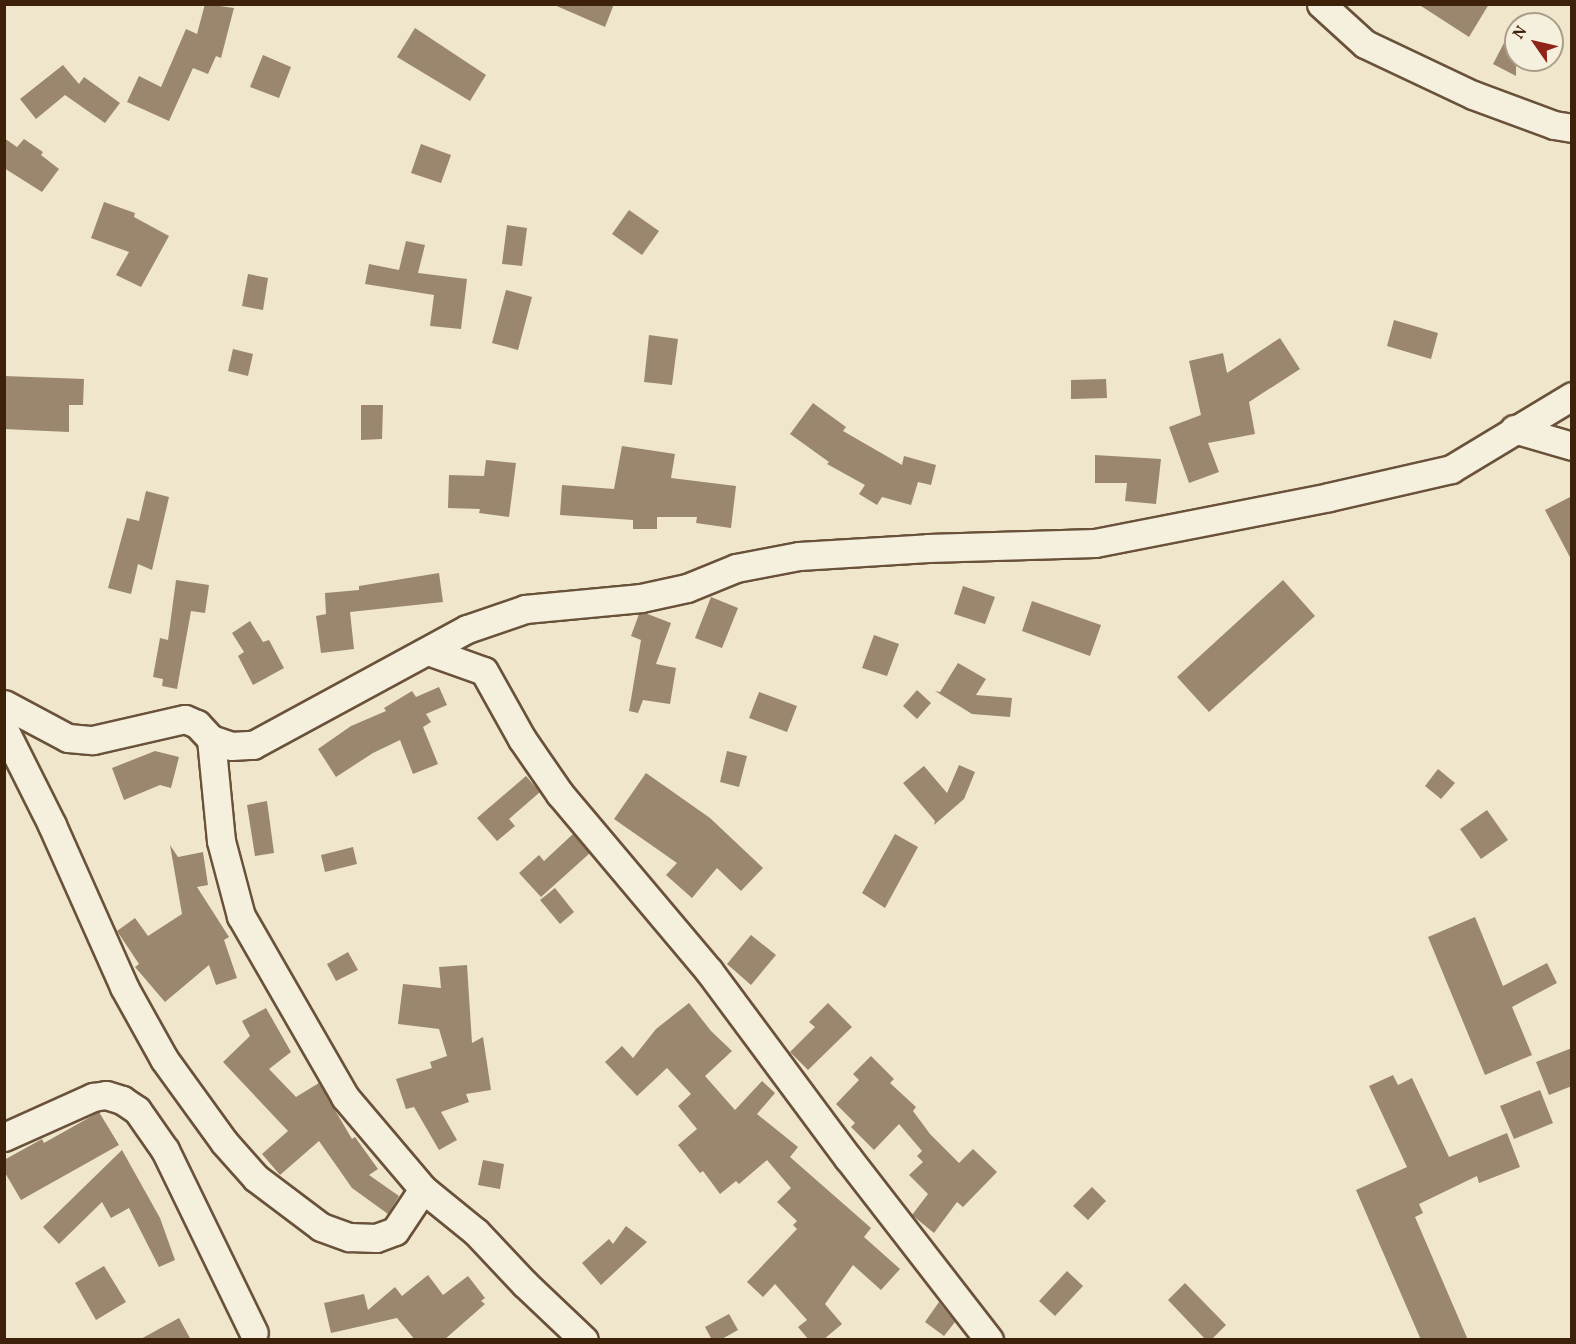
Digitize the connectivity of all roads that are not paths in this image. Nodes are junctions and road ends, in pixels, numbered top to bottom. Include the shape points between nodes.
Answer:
1 (1321, 4) edge
2 (1572, 128) edge
3 (1572, 396) edge
4 (1514, 429) junction
5 (1572, 446) edge
6 (428, 651) junction
7 (4, 704) edge
8 (4, 729) edge
9 (211, 739) junction
10 (4, 1137) edge
11 (423, 1189) junction
12 (254, 1333) dead end
13 (584, 1340) edge
14 (989, 1340) edge

1 - 2 street via 1365,45 1473,95
3 - 4 street
4 - 5 street
4 - 6 street via 1451,469 1329,497 1095,543 799,556 736,568 687,588 641,598 525,609 466,629
6 - 9 street via 253,745 231,746
6 - 14 street via 484,671 522,739 560,794 709,971
7 - 9 street via 68,738 93,740 185,719 197,724
8 - 11 street via 52,825 129,998 164,1059 224,1142 256,1178 321,1227 349,1237 376,1238 395,1231
9 - 11 street via 221,841 241,916 345,1097
10 - 12 street via 93,1097 106,1095 137,1110 165,1150
11 - 13 street via 476,1232

